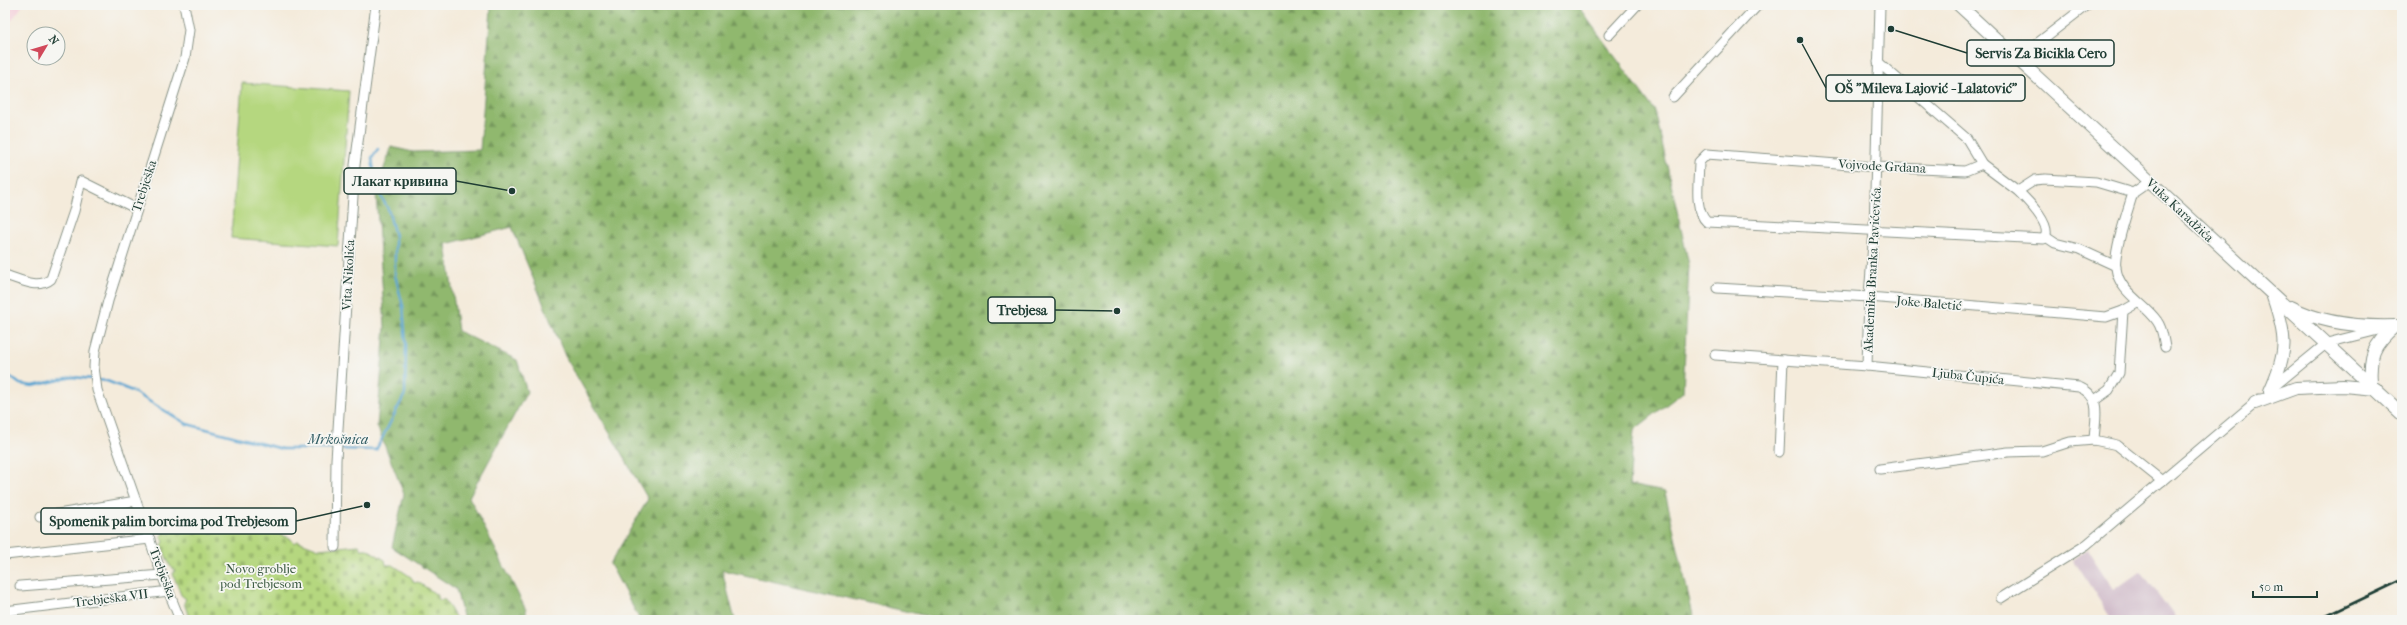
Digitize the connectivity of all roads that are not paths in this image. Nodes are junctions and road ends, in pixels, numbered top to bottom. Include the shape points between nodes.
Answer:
1 (184, 5) edge
2 (376, 5) edge
3 (1637, 5) edge
4 (1758, 5) edge
5 (1880, 5) edge
6 (1959, 5) edge
7 (2087, 5) edge
8 (1609, 35) dead end
9 (2017, 59) junction
10 (1878, 62) junction
11 (1673, 97) dead end
12 (1982, 164) junction
13 (1876, 167) junction
14 (2149, 182) junction
15 (2018, 191) junction
16 (2133, 193) junction
17 (137, 208) junction
18 (1874, 230) junction
19 (2045, 238) junction
20 (2116, 266) junction
21 (5, 275) edge
22 (1717, 288) dead end
23 (2273, 296) junction
24 (1868, 297) junction
25 (2138, 302) junction
26 (2124, 312) junction
27 (2398, 325) edge
28 (2327, 343) junction
29 (2165, 347) dead end
30 (1715, 355) dead end
31 (1784, 360) junction
32 (1867, 366) junction
33 (2373, 387) junction
34 (2270, 391) junction
35 (2096, 400) junction
36 (2255, 403) junction
37 (2402, 414) edge
38 (2094, 440) junction
39 (1779, 452) dead end
40 (1880, 469) dead end
41 (2162, 481) junction
42 (136, 501) junction
43 (40, 517) dead end
44 (150, 539) junction
45 (335, 547) dead end
46 (5, 555) edge
47 (162, 575) junction
48 (20, 586) dead end
49 (169, 591) junction
50 (2001, 598) dead end
51 (5, 611) edge
52 (180, 620) edge

1 - 17 street, Trebješka via 189,30 186,58
2 - 45 street, Vita Nikolića via 355,165 336,460
3 - 8 street
4 - 11 street
5 - 10 street, Akademika Branka Pavićevića
6 - 9 street, Vuka Karadžića
7 - 9 street
9 - 14 street, Vuka Karadžića
10 - 12 street via 1967,139
10 - 13 street, Akademika Branka Pavićevića
12 - 13 street, Vojvode Grdana via 1965,171
12 - 15 street
13 - 18 street, Akademika Branka Pavićevića
13 - 18 street, Vojvode Grdana via 1707,154 1699,162 1700,216 1707,222
14 - 16 street
14 - 23 street, Vuka Karadžića
15 - 16 street via 2035,180 2045,179 2096,182
15 - 19 street via 2046,227
16 - 20 street
17 - 21 street via 81,181 74,211 51,279 44,284 35,284
17 - 42 street, Trebješka via 108,301 95,351 94,367 97,390
18 - 19 street via 2040,240
18 - 24 street, Akademika Branka Pavićevića
19 - 20 street via 2079,249
20 - 25 street via 2126,289
22 - 24 street, Joke Baletić
23 - 27 street via 2298,311 2321,319 2368,326
23 - 28 street, Vuka Karadžića
23 - 34 street via 2283,325 2284,352
24 - 26 street, Joke Baletić via 2106,317
24 - 32 street, Akademika Branka Pavićevića
25 - 26 street, Joke Baletić
25 - 29 street via 2157,320
26 - 35 street via 2118,373 2109,390
27 - 28 street
27 - 33 street via 2382,337 2374,349 2370,365
28 - 33 street, Vuka Karadžića
28 - 34 street
30 - 31 street, Ljuba Čupića
31 - 32 street, Ljuba Čupića
31 - 39 street
32 - 35 street, Ljuba Čupića via 2079,387 2092,394
33 - 36 street via 2296,388
33 - 37 street, Vuka Karadžića
34 - 36 street
35 - 38 street
36 - 41 street
38 - 40 street via 2070,442 2042,451 2008,452
38 - 41 street via 2117,446
41 - 50 street via 2086,545
42 - 43 street
42 - 44 street, Trebješka
44 - 46 street
44 - 47 street, Trebješka
47 - 48 street
47 - 49 street, Trebješka
49 - 51 street, Trebješka VII
49 - 52 street, Trebješka

